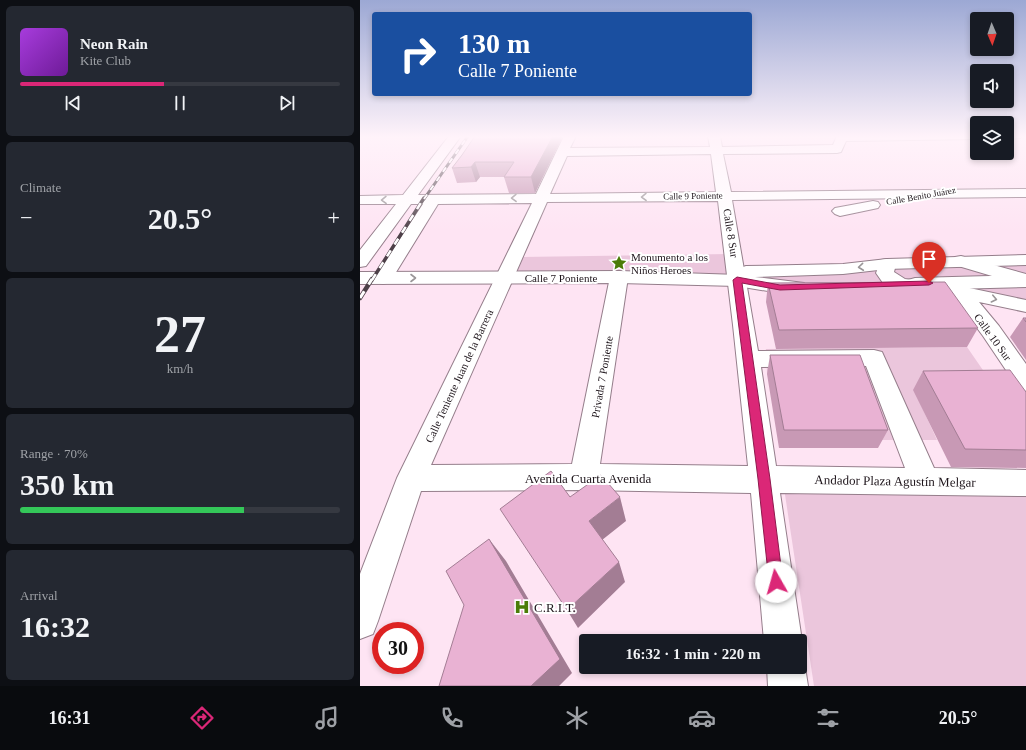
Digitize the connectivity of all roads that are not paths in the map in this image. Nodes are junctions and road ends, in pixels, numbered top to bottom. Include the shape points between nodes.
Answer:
1 (431, 168) edge
2 (556, 168) edge
3 (720, 168) edge
4 (1026, 180) edge
5 (1026, 193) edge
6 (927, 194) junction
7 (725, 196) junction
8 (542, 198) junction
9 (407, 199) junction
10 (433, 199) junction
11 (360, 200) edge
12 (840, 211) dead end
13 (1026, 260) edge
14 (961, 261) junction
15 (360, 262) edge
16 (887, 264) junction
17 (737, 276) junction
18 (619, 277) junction
19 (360, 278) edge
20 (383, 278) junction
21 (504, 278) junction
22 (1026, 280) edge
23 (901, 284) junction
24 (960, 292) junction
25 (1026, 306) edge
26 (748, 359) junction
27 (1026, 382) edge
28 (411, 478) junction
29 (584, 478) junction
30 (764, 479) junction
31 (925, 482) junction
32 (1026, 483) edge
33 (360, 622) edge
34 (782, 634) edge
35 (787, 674) edge
36 (788, 686) edge

1 - 9 street
2 - 8 street, Calle Teniente Juan de la Barrera
3 - 7 street, Calle 8 Sur
4 - 6 street, Calle Benito Juárez
5 - 6 street, Calle 9 Poniente
6 - 7 street, Calle 9 Poniente
6 - 12 street, Calle Benito Juárez
7 -> 8 street, Calle 9 Poniente
7 - 17 street, Calle 8 Sur
8 -> 10 street, Calle 9 Poniente
8 - 21 street, Calle Teniente Juan de la Barrera
9 - 10 street, Calle 9 Poniente
9 -> 11 street, Calle 9 Poniente
9 - 15 street
10 - 20 street
13 - 14 street, Calle 7 Poniente
14 - 16 street, Calle 7 Poniente
14 - 22 street
16 -> 17 street, Calle 7 Poniente
16 - 23 street via 885,273 890,279
17 - 18 street, Calle 7 Poniente
17 - 23 street, Calle 7 Poniente via 780,287
17 - 26 street, Calle 8 Sur
18 - 21 street, Calle 7 Poniente
18 - 29 street, Privada 7 Poniente
19 - 20 street, Calle 7 Poniente
20 -> 21 street, Calle 7 Poniente
21 - 28 street, Calle Teniente Juan de la Barrera
22 - 23 street, Calle 7 Poniente
23 - 24 street
24 -> 25 street
24 - 27 street, Calle 10 Sur
26 - 30 street, Calle 8 Sur
26 - 31 street via 874,358
28 - 29 street, Avenida Cuarta Avenida
28 - 33 street, Calle Teniente Juan de la Barrera
29 - 30 street, Avenida Cuarta Avenida
30 - 31 street, Andador Plaza Agustín Melgar
30 - 34 street, Calle 8 Sur
31 - 32 street, Andador Plaza Agustín Melgar
35 - 36 street

